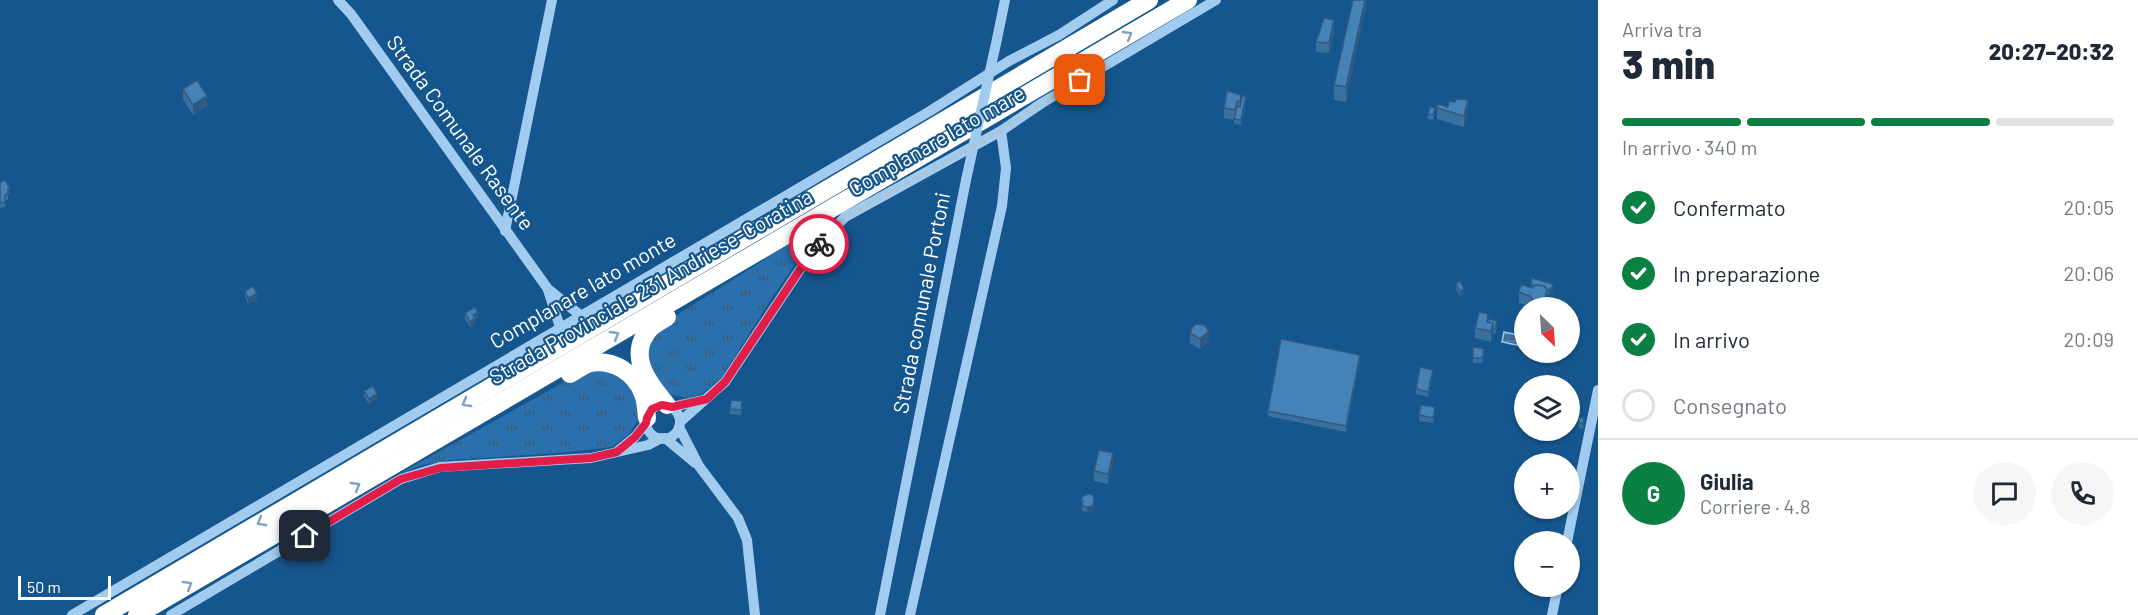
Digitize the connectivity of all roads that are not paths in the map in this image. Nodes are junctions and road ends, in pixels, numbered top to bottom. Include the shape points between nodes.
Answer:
1 (339, 0) edge
2 (552, 0) edge
3 (1005, 0) edge
4 (1113, 0) edge
5 (1149, 0) edge
6 (1188, 0) edge
7 (1216, 0) edge
8 (1001, 131) junction
9 (505, 231) junction
10 (750, 255) junction
11 (548, 289) junction
12 (580, 315) junction
13 (560, 327) junction
14 (1598, 390) edge
15 (707, 399) junction
16 (669, 406) junction
17 (484, 412) junction
18 (647, 420) junction
19 (679, 424) junction
20 (663, 438) junction
21 (617, 452) junction
22 (699, 466) junction
23 (1569, 531) edge
24 (1556, 597) edge
25 (72, 615) edge
26 (104, 615) edge
27 (137, 615) edge
28 (171, 615) edge
29 (755, 615) edge
30 (880, 615) edge
31 (910, 615) edge
32 (1552, 615) edge

1 - 9 street, Strada Comunale Rasente
2 - 9 street
3 - 30 street, Strada comunale Portoni, bridge
4 - 12 street, Complanare lato monte
5 -> 26 highway, Strada Provinciale 231 Andriese-Coratina
10 -> 6 highway, Strada Provinciale 231 Andriese-Coratina
7 - 8 street, Complanare lato mare
8 - 15 street, Complanare lato mare via 837,225 811,253 725,382
8 - 31 street via 1006,168 1002,206
9 - 11 street, Strada Comunale Rasente
10 - 16 highway via 727,280 649,328 642,340 639,356 644,375
17 -> 10 highway, Strada Provinciale 231 Andriese-Coratina
11 - 12 street
11 - 13 street
12 - 13 street, Complanare lato monte
13 - 25 street, Complanare lato monte
14 - 23 street
15 - 16 street
15 - 19 street, Complanare lato mare
16 - 18 street via 657,406
16 - 19 street via 679,416
17 - 18 highway via 514,406 589,363 609,363 624,369 637,382 644,396
27 -> 17 highway, Strada Provinciale 231 Andriese-Coratina
18 - 20 street via 653,435
18 - 21 street
19 - 20 street via 674,435
19 - 22 street
20 - 21 street
20 - 22 street
21 - 28 street via 591,458 440,468 401,479
22 - 29 street via 738,518 747,540
24 - 32 street

